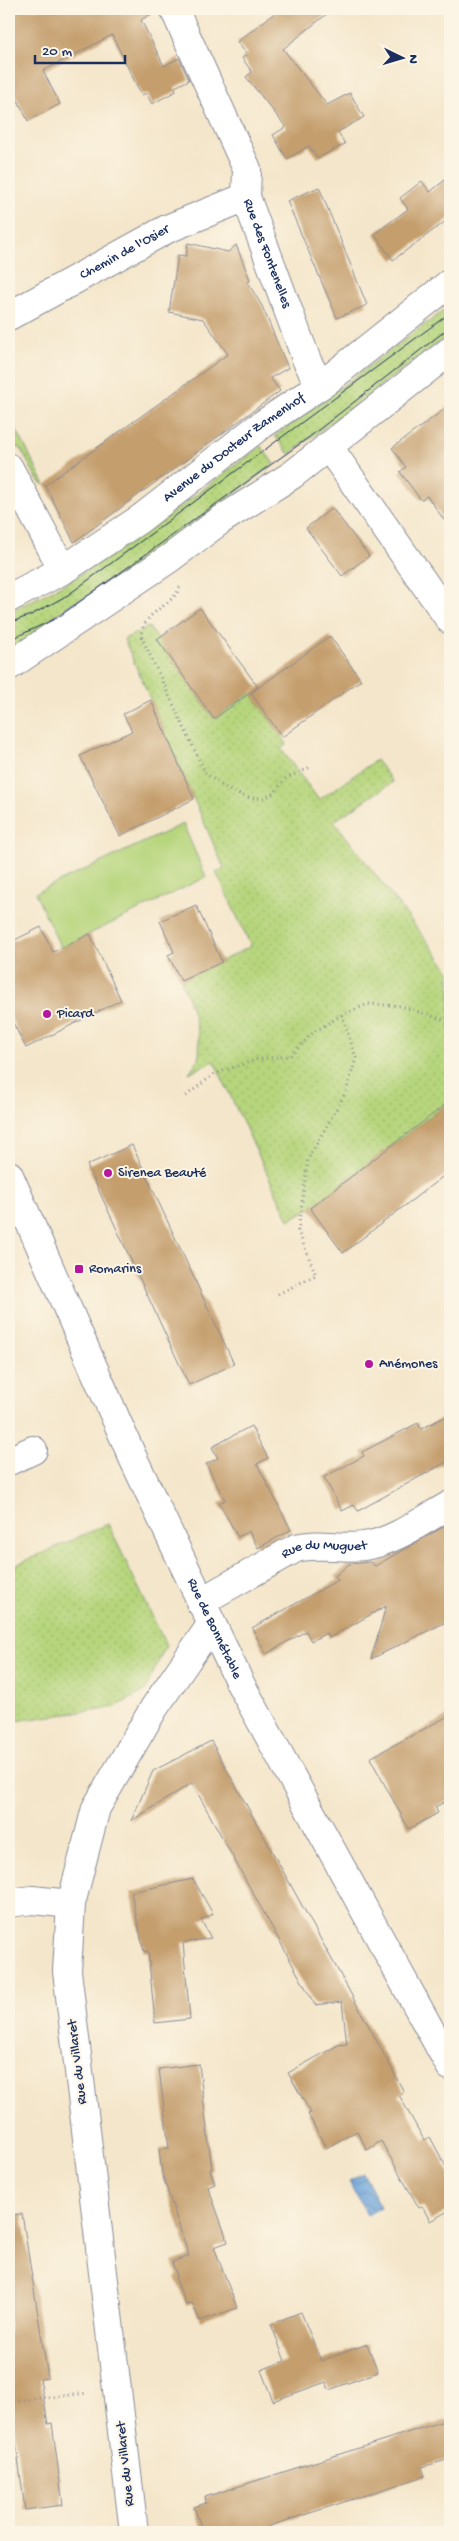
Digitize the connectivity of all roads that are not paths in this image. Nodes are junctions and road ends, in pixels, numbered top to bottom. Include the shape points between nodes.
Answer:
1 (174, 9) edge
2 (246, 197) junction
3 (450, 284) edge
4 (9, 316) edge
5 (450, 351) edge
6 (324, 383) junction
7 (328, 446) junction
8 (9, 468) edge
9 (16, 494) edge
10 (63, 570) junction
11 (9, 598) edge
12 (450, 620) edge
13 (9, 666) edge
14 (9, 1176) edge
15 (33, 1450) dead end
16 (9, 1461) edge
17 (450, 1504) edge
18 (206, 1613) junction
19 (9, 1903) edge
20 (71, 1904) junction
21 (450, 2066) edge
22 (134, 2532) edge

1 - 2 street, Rue des Fontenelles via 247,169
2 - 4 street, Chemin de l'Osier via 167,230
2 - 6 street, Rue des Fontenelles via 307,361 316,378
3 - 6 street, Avenue du Docteur Zamenhof
5 - 7 street
6 - 10 street, Avenue du Docteur Zamenhof via 257,428 140,519
7 - 12 street
7 - 13 street via 292,475
8 - 9 street
9 - 10 street
10 - 11 street, Avenue du Docteur Zamenhof
14 - 18 street, Rue de Bonnétable via 133,1458
15 - 16 street
17 - 18 street, Rue du Muguet via 379,1544 296,1548
18 - 20 street, Rue du Villaret via 96,1808
18 - 21 street, Rue de Bonnétable via 240,1683
19 - 20 street via 32,1900
20 - 22 street, Rue du Villaret via 67,1971

